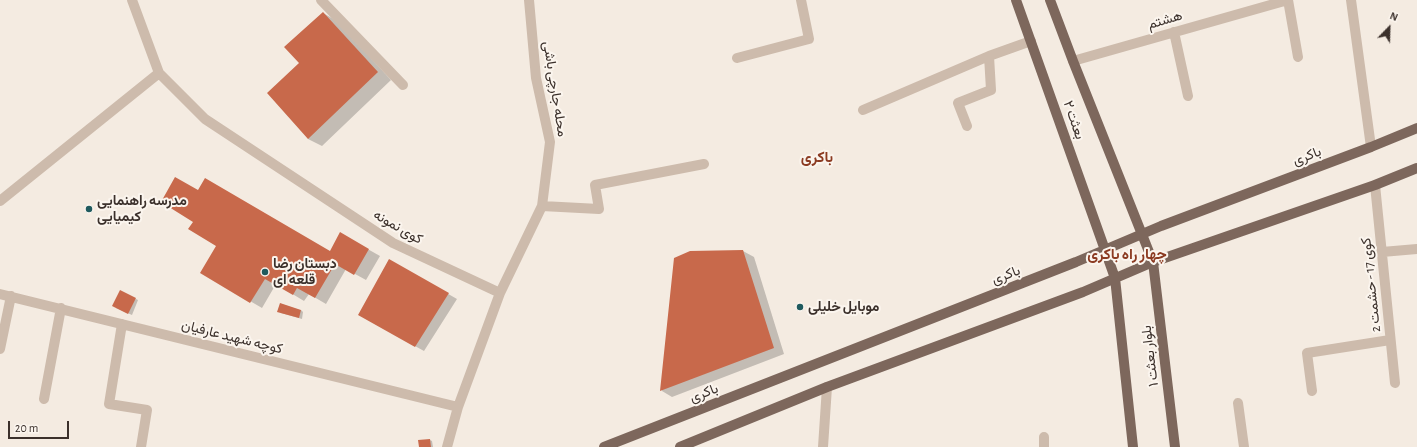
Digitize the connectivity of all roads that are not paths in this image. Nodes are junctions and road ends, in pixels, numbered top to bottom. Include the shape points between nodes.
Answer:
1 (132, 0) edge
2 (321, 0) edge
3 (529, 0) edge
4 (801, 0) edge
5 (1016, 0) edge
6 (1050, 0) edge
7 (1288, 0) edge
8 (1351, 0) edge
9 (1174, 32) junction
10 (1031, 41) junction
11 (989, 56) junction
12 (1298, 57) dead end
13 (737, 58) dead end
14 (1073, 61) junction
15 (160, 73) junction
16 (403, 85) dead end
17 (1188, 96) dead end
18 (862, 110) dead end
19 (967, 126) dead end
20 (1417, 128) edge
21 (1371, 147) junction
22 (704, 164) dead end
23 (1417, 168) edge
24 (1376, 185) junction
25 (0, 201) edge
26 (542, 206) junction
27 (1142, 234) junction
28 (1417, 249) edge
29 (1105, 250) junction
30 (1382, 252) junction
31 (1152, 262) junction
32 (1115, 278) junction
33 (500, 293) junction
34 (0, 294) edge
35 (11, 296) junction
36 (60, 308) junction
37 (122, 324) junction
38 (1390, 340) junction
39 (0, 349) edge
40 (1395, 383) dead end
41 (827, 387) junction
42 (1312, 390) dead end
43 (44, 399) dead end
44 (1238, 403) dead end
45 (458, 407) junction
46 (141, 447) edge
47 (447, 447) edge
48 (604, 447) edge
49 (680, 447) edge
50 (823, 447) edge
51 (1133, 447) edge
52 (1175, 447) edge
53 (1244, 447) edge

1 - 15 street
2 - 16 street
3 - 26 street, محله جارچی باشی via 536,78 550,142
4 - 13 street via 810,39
5 - 10 main road, بعثت ۲
6 - 14 main road, بعثت ۲
7 - 9 street, هشتم
7 - 12 street
8 - 21 street
9 - 14 street, هشتم
9 - 17 street
10 - 11 street
10 - 29 main road, بعثت ۲
11 - 18 street
11 - 19 street via 991,90 958,103
14 - 27 main road, بعثت ۲
15 - 25 street
15 - 33 street, کوی نمونه via 205,119 393,243
20 - 21 main road, باکری
21 - 27 main road, باکری
22 - 26 street via 595,185 600,209
23 - 24 main road
24 - 30 street, کوی 17 - حشمت 2
24 - 31 main road
26 - 33 street, محله جارچی باشی
27 - 29 main road, باکری
27 - 31 main road, بعثت ۲
28 - 30 street
29 - 32 main road, بعثت ۲
29 - 48 main road, باکری
30 - 38 street, کوی 17 - حشمت 2
31 - 32 main road
31 - 52 main road, بلوار بعثت ۱
32 - 41 main road
32 - 51 main road, بلوار بعثت ۱
33 - 45 street
34 - 35 street, کوچه شهید عارفیان
35 - 36 street, کوچه شهید عارفیان
35 - 39 street
36 - 37 street, کوچه شهید عارفیان
36 - 43 street
37 - 45 street, کوچه شهید عارفیان
37 - 46 street via 109,404 147,410
38 - 40 street, کوی 17 - حشمت 2
38 - 42 street via 1307,353
41 - 49 main road
41 - 50 street
44 - 53 street
45 - 47 street

